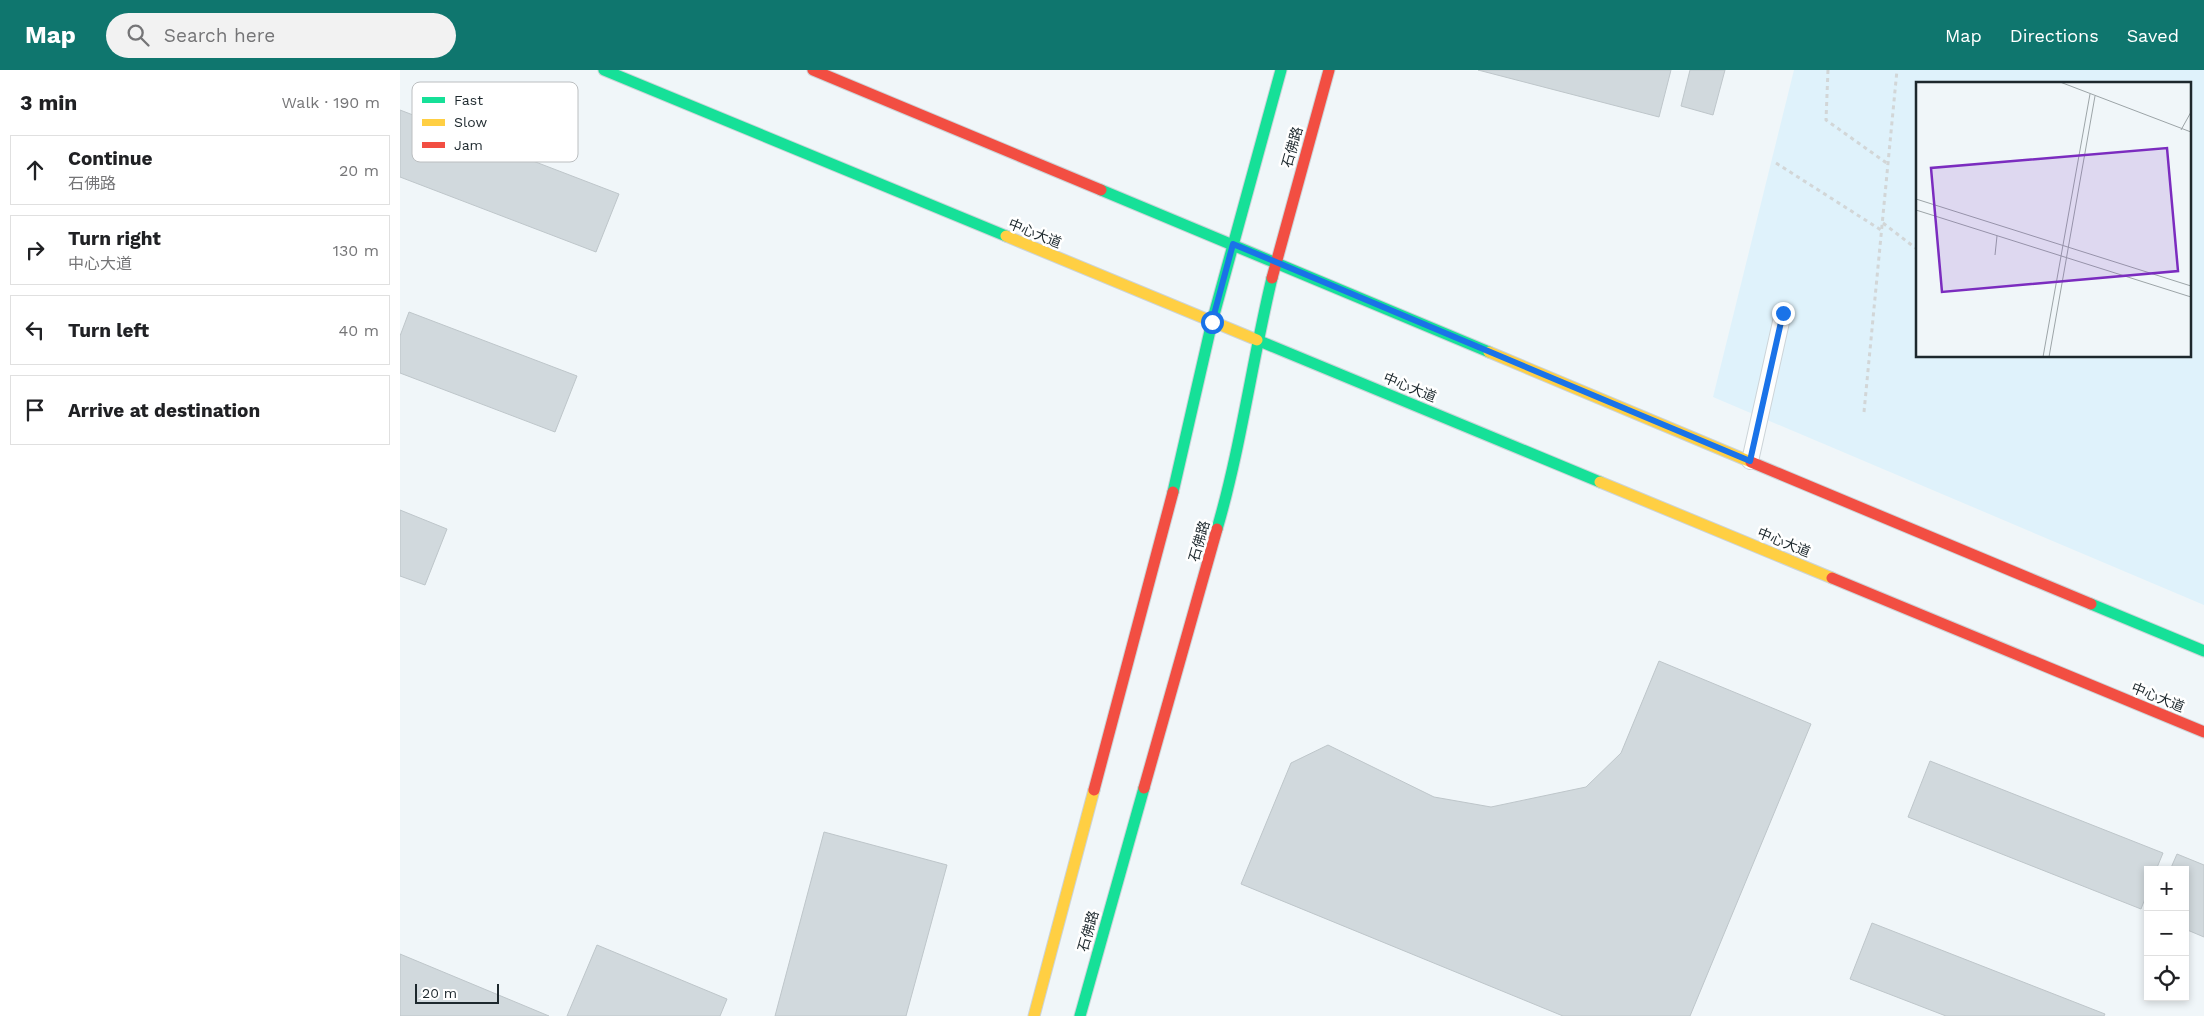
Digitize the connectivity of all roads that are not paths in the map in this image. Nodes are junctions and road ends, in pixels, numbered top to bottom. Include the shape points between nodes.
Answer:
1 (604, 70) edge
2 (813, 70) edge
3 (1281, 70) edge
4 (1329, 70) edge
5 (1233, 244) junction
6 (1276, 262) junction
7 (1783, 313) dead end
8 (1212, 322) junction
9 (1258, 340) junction
10 (1750, 461) junction
11 (2204, 651) edge
12 (2204, 732) edge
13 (1034, 1016) edge
14 (1080, 1016) edge

1 - 8 main road, 中心大道
2 - 5 main road
3 - 5 main road
4 - 6 main road, 石佛路
5 - 6 main road
5 - 8 main road
6 - 9 main road, 石佛路
6 - 10 main road
7 - 10 lane
8 - 9 main road, 中心大道
8 - 13 main road via 1184,451
9 - 12 main road, 中心大道
9 - 14 main road, 石佛路 via 1228,492
10 - 11 main road

